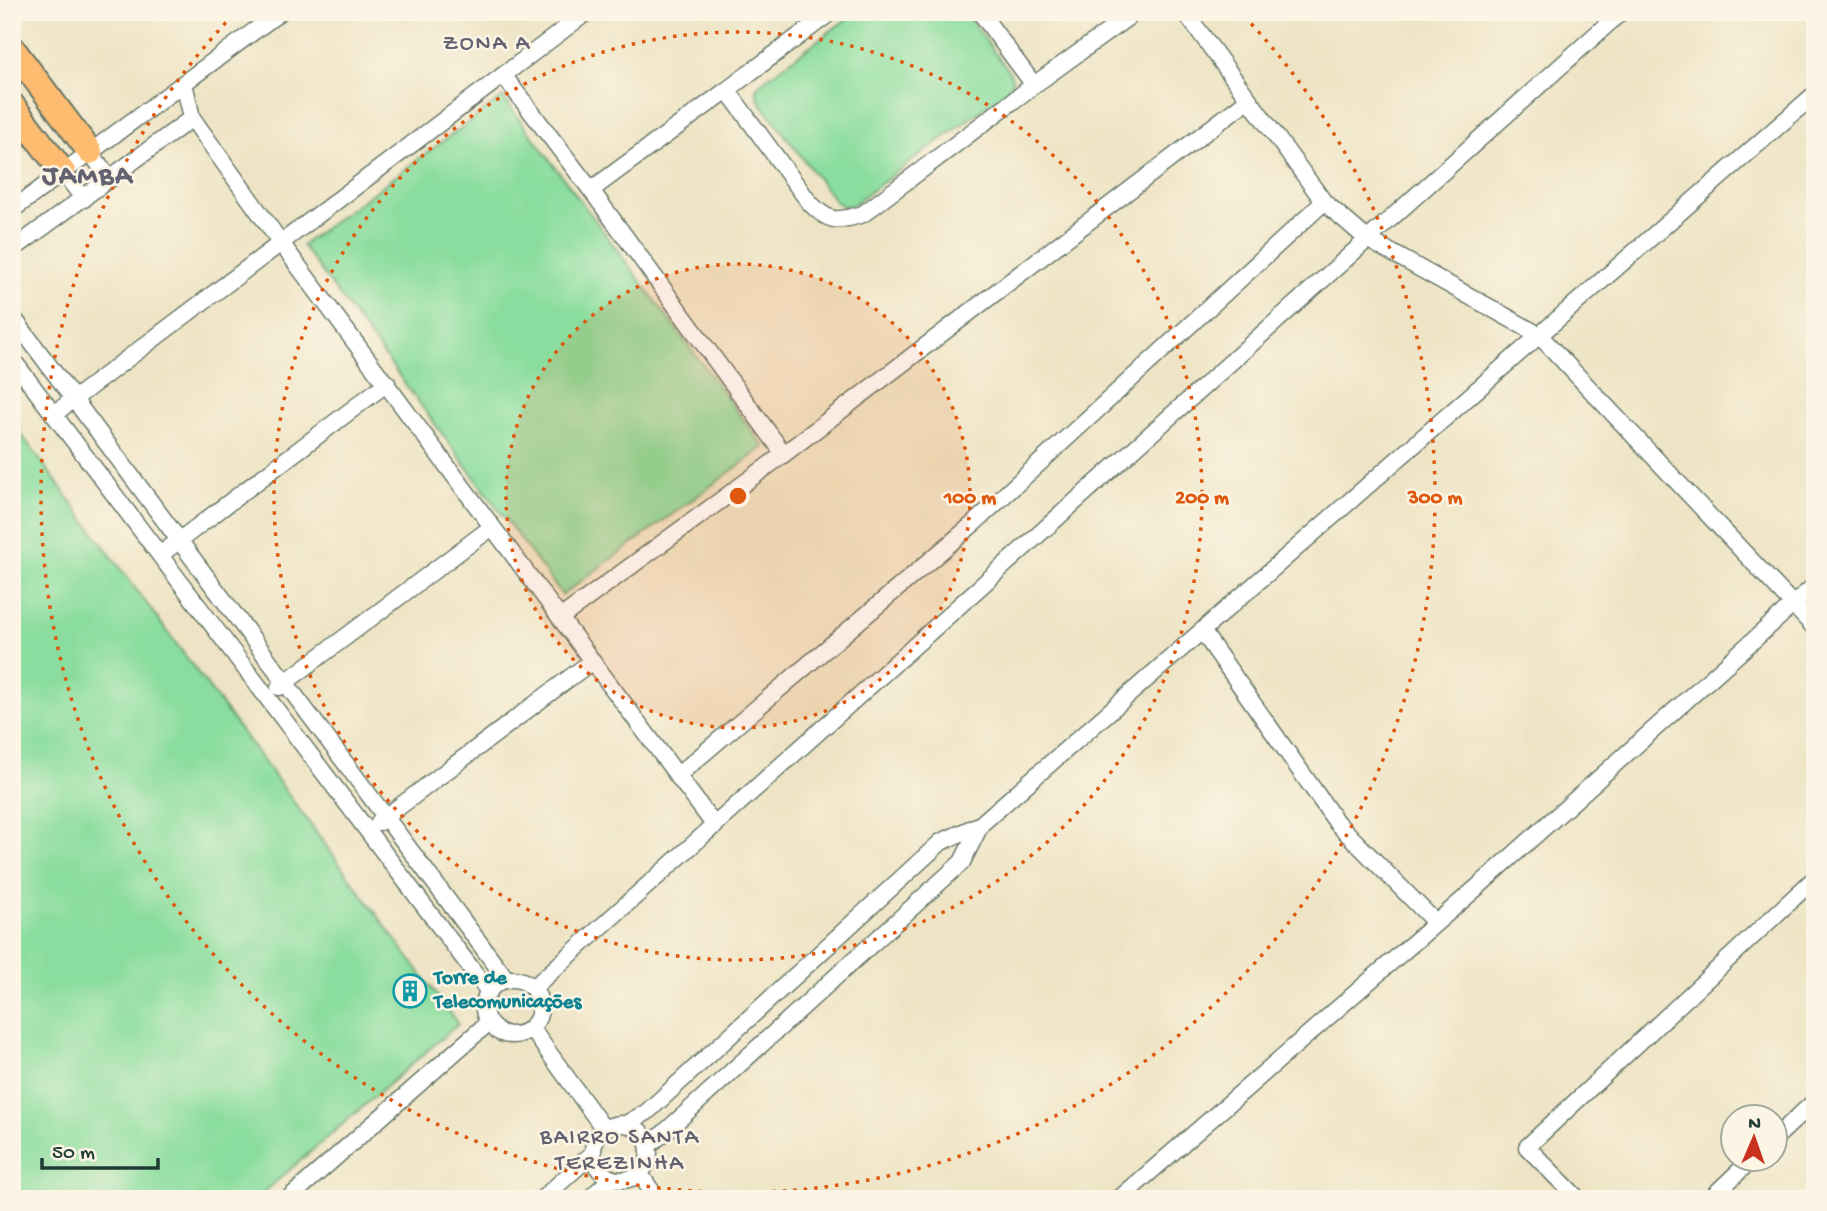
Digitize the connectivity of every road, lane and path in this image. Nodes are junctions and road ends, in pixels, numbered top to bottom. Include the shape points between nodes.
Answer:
1 (280, 12) edge
2 (587, 12) edge
3 (831, 12) edge
4 (980, 12) edge
5 (1135, 12) edge
6 (1185, 12) edge
7 (1621, 12) edge
8 (12, 48) edge
9 (503, 75) junction
10 (184, 83) junction
11 (1034, 85) junction
12 (727, 90) junction
13 (1815, 94) edge
14 (1249, 99) junction
15 (12, 105) edge
16 (192, 118) junction
17 (90, 152) junction
18 (63, 172) junction
19 (110, 179) junction
20 (591, 190) junction
21 (84, 199) junction
22 (1324, 202) junction
23 (12, 210) edge
24 (1367, 239) junction
25 (281, 243) junction
26 (12, 250) edge
27 (12, 316) edge
28 (1539, 335) junction
29 (12, 359) edge
30 (387, 383) junction
31 (74, 399) junction
32 (54, 414) junction
33 (784, 454) junction
34 (492, 527) junction
35 (179, 540) junction
36 (160, 555) junction
37 (1815, 585) edge
38 (1792, 604) junction
39 (560, 618) junction
40 (1815, 628) edge
41 (1202, 631) junction
42 (592, 661) junction
43 (285, 682) junction
44 (267, 697) junction
45 (677, 776) junction
46 (385, 817) junction
47 (981, 824) junction
48 (715, 826) junction
49 (367, 831) junction
50 (941, 842) junction
51 (962, 862) junction
52 (1815, 878) edge
53 (1436, 923) junction
54 (507, 980) junction
55 (533, 988) junction
56 (489, 992) junction
57 (488, 1023) junction
58 (531, 1028) junction
59 (1815, 1101) edge
60 (626, 1124) junction
61 (1788, 1126) edge
62 (604, 1129) junction
63 (649, 1145) junction
64 (592, 1154) junction
65 (1739, 1172) edge
66 (640, 1174) junction
67 (611, 1179) junction
68 (288, 1199) edge
69 (542, 1199) edge
70 (589, 1199) edge
71 (657, 1199) edge
72 (1119, 1199) edge
73 (1578, 1199) edge
74 (1710, 1199) edge

1 - 10 street
2 - 9 street
3 - 12 street
4 - 11 street
5 - 11 street
6 - 14 street
7 - 24 street
8 - 17 main road
9 - 20 street
9 - 25 street
10 - 16 street
10 - 17 street
11 - 12 street via 863,215 842,221 823,218
12 - 20 street
13 - 28 street
14 - 22 street
14 - 33 street
15 - 18 main road
16 - 19 street
16 - 25 street
17 - 18 street
17 - 19 street
18 - 21 street
18 - 23 street
19 - 21 street
20 - 33 street
21 - 26 street
22 - 24 street
22 - 45 street via 973,524
24 - 28 street
24 - 48 street
25 - 30 street
25 - 31 street
27 - 31 street
28 - 38 street
28 - 41 street
29 - 32 street
30 - 34 street
30 - 35 street
31 - 32 street
31 - 35 street
32 - 36 street
33 - 39 street
34 - 39 street
34 - 43 street
35 - 36 street
35 - 43 street
36 - 44 street
37 - 38 street
38 - 40 street
38 - 53 street
39 - 42 street
41 - 47 street
41 - 53 street via 1337,823
42 - 45 street
42 - 46 street
43 - 44 street
43 - 46 street
44 - 49 street
45 - 48 street
46 - 49 street
46 - 54 street
47 - 50 street
47 - 51 street
48 - 55 street
49 - 56 street
50 - 51 street
50 - 60 street via 647,1112
51 - 63 street
52 - 73 street via 1527,1147
53 - 72 street
54 - 55 street via 521,980
54 - 56 street
55 - 58 street via 541,1004
56 - 57 street via 484,1007
57 - 58 street via 509,1035
57 - 68 street
58 - 62 street
59 - 61 street
60 - 62 street
60 - 63 street via 640,1131
62 - 64 street
63 - 66 street
64 - 67 street via 598,1169
64 - 69 street
65 - 74 street
66 - 67 street via 626,1180
66 - 71 street
67 - 70 street

